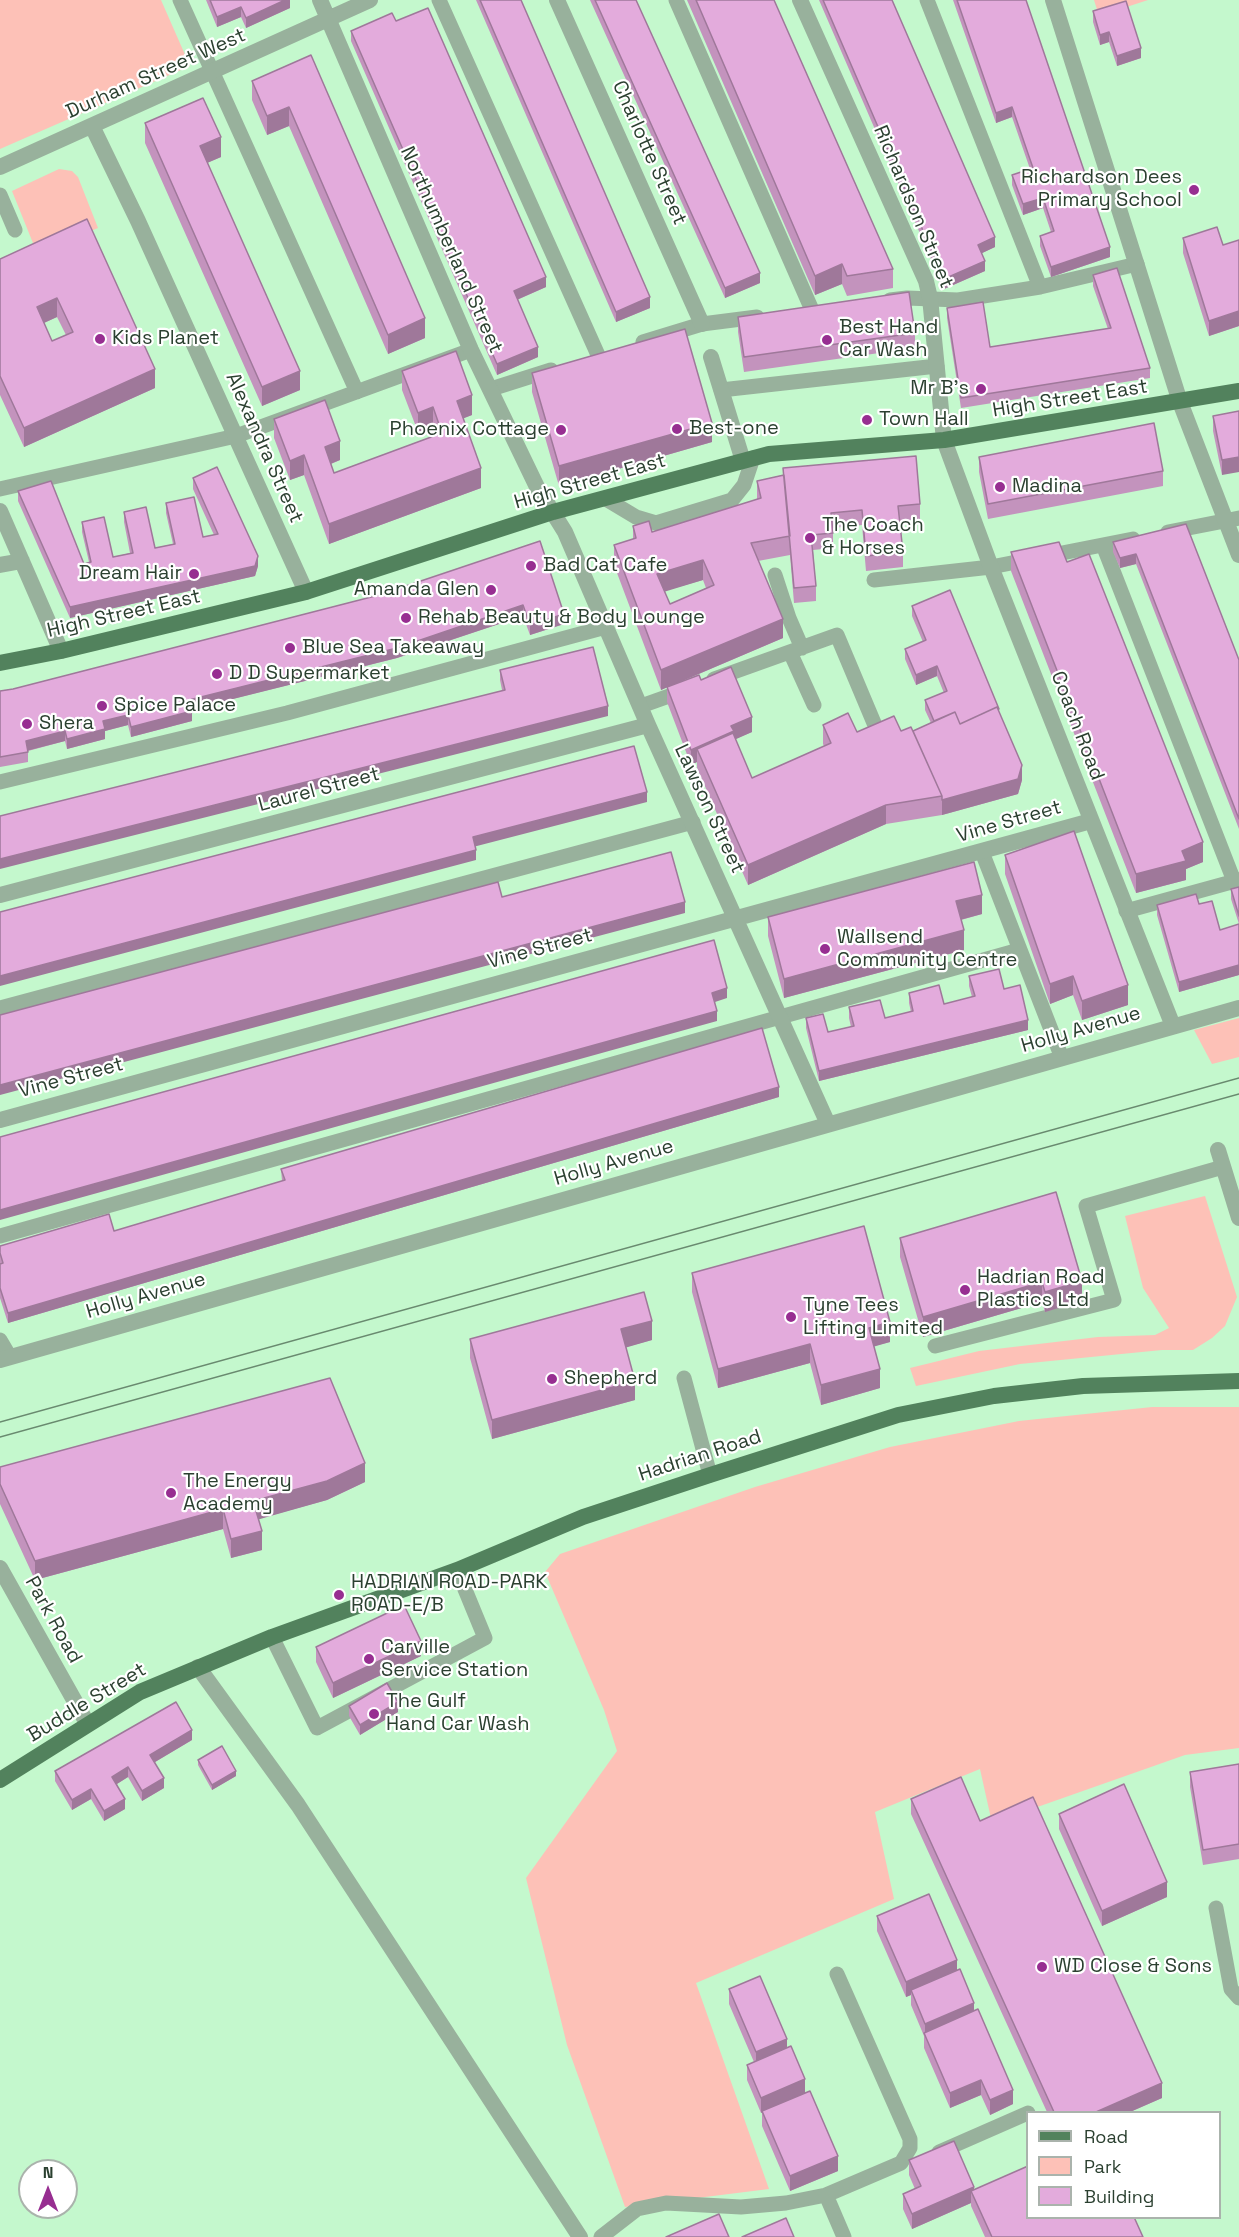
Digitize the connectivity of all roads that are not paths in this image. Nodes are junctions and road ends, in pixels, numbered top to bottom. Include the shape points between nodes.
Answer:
1 (180, 0) edge
2 (320, 0) edge
3 (370, 0) edge
4 (439, 0) edge
5 (558, 0) edge
6 (676, 0) edge
7 (800, 0) edge
8 (927, 0) edge
9 (1053, 0) edge
10 (328, 20) junction
11 (213, 71) junction
12 (92, 126) junction
13 (0, 167) edge
14 (0, 195) edge
15 (15, 230) dead end
16 (1137, 264) junction
17 (1040, 287) junction
18 (930, 298) junction
19 (875, 302) edge
20 (812, 310) edge
21 (768, 316) edge
22 (702, 324) junction
23 (629, 346) edge
24 (471, 350) junction
25 (598, 356) edge
26 (711, 357) dead end
27 (566, 365) edge
28 (937, 366) junction
29 (491, 388) junction
30 (722, 390) junction
31 (1239, 391) edge
32 (357, 392) junction
33 (1180, 402) junction
34 (236, 436) junction
35 (944, 440) junction
36 (748, 460) junction
37 (0, 489) edge
38 (606, 499) junction
39 (0, 511) edge
40 (553, 512) junction
41 (1232, 519) edge
42 (1103, 545) junction
43 (1239, 555) edge
44 (22, 561) junction
45 (0, 565) edge
46 (991, 567) junction
47 (775, 575) dead end
48 (874, 580) dead end
49 (306, 592) junction
50 (606, 627) junction
51 (796, 650) junction
52 (61, 651) junction
53 (0, 663) edge
54 (814, 705) dead end
55 (641, 706) junction
56 (874, 723) edge
57 (648, 725) junction
58 (0, 782) edge
59 (1091, 821) junction
60 (693, 822) junction
61 (981, 852) junction
62 (1237, 881) edge
63 (0, 895) edge
64 (1126, 911) junction
65 (736, 917) junction
66 (1019, 950) junction
67 (0, 1008) edge
68 (1239, 1008) edge
69 (780, 1016) junction
70 (1173, 1026) junction
71 (1062, 1058) junction
72 (0, 1120) edge
73 (828, 1124) junction
74 (1218, 1150) dead end
75 (1223, 1167) junction
76 (1239, 1218) edge
77 (0, 1236) edge
78 (0, 1340) edge
79 (935, 1346) dead end
80 (5, 1359) edge
81 (684, 1378) dead end
82 (1239, 1381) edge
83 (710, 1475) junction
84 (0, 1569) edge
85 (457, 1570) junction
86 (272, 1637) junction
87 (198, 1667) junction
88 (87, 1723) junction
89 (0, 1780) edge
90 (1216, 1908) dead end
91 (837, 1974) dead end
92 (1239, 1998) edge
93 (1026, 2114) edge
94 (918, 2156) junction
95 (826, 2194) junction
96 (580, 2237) edge
97 (601, 2237) edge
98 (844, 2237) edge

1 - 11 lane
2 - 10 street, Northumberland Street
3 - 10 street, Durham Street West
4 - 25 lane
5 - 22 street, Charlotte Street
6 - 20 lane
7 - 18 street, Richardson Street via 926,281
8 - 17 lane
9 - 16 street
10 - 11 street, Durham Street West
10 - 24 street, Northumberland Street
11 - 12 street, Durham Street West
11 - 32 lane
12 - 13 street, Durham Street West
12 - 34 street, Alexandra Street
14 - 15 lane
16 - 17 lane
16 - 33 street
17 - 18 lane via 958,300
18 - 19 lane
18 - 28 street, Richardson Street
21 - 22 lane
22 - 23 lane
24 - 29 street, Northumberland Street
24 - 32 lane
26 - 30 street
27 - 29 lane
28 - 30 lane
28 - 35 street, Richardson Street
29 - 40 street, Northumberland Street via 537,487
30 - 36 street
31 - 33 main road, High Street East
32 - 34 lane
33 - 35 main road, High Street East
33 - 41 street
34 - 37 lane
34 - 49 street, Alexandra Street
35 - 36 main road, High Street East via 804,450
35 - 46 street, Coach Road
36 - 38 main road, High Street East
36 - 38 lane via 744,485 732,500 656,523 636,517
38 - 40 main road, High Street East
39 - 44 street
40 - 49 main road, High Street East
40 - 50 street, Lawson Street
41 - 42 lane
41 - 43 street
42 - 46 lane
42 - 62 lane
44 - 45 street
44 - 52 street
46 - 48 lane
46 - 59 street, Coach Road
47 - 51 lane
49 - 52 main road, High Street East
50 - 55 street, Lawson Street
50 - 58 lane via 309,707
51 - 54 lane
51 - 55 lane
51 - 56 lane via 837,635
52 - 53 main road, High Street East
55 - 57 street, Lawson Street
57 - 60 street, Lawson Street
57 - 63 street, Laurel Street
59 - 61 street, Vine Street
59 - 64 street, Coach Road
60 - 65 street, Lawson Street
60 - 67 lane
61 - 65 street, Vine Street
61 - 66 lane
62 - 64 lane
64 - 70 street, Coach Road
65 - 69 street, Lawson Street
65 - 72 street, Vine Street
66 - 69 lane
66 - 71 lane
68 - 70 street, Holly Avenue
69 - 73 street, Lawson Street
69 - 77 lane
70 - 71 street, Holly Avenue
71 - 73 street, Holly Avenue
73 - 80 street, Holly Avenue
74 - 75 street
75 - 76 street
75 - 79 lane via 1086,1206 1114,1300
78 - 80 lane
81 - 83 lane
82 - 83 main road, Hadrian Road via 1083,1386 994,1396 898,1415
83 - 85 main road, Hadrian Road via 584,1517
84 - 88 street, Park Road
85 - 86 main road, Hadrian Road
85 - 86 lane via 485,1638 317,1728
86 - 87 main road, Hadrian Road
87 - 88 main road, Buddle Street via 140,1692
87 - 96 street via 298,1805
88 - 89 main road, Buddle Street
90 - 92 lane via 1231,1989
91 - 94 lane via 910,2139 910,2148
93 - 94 lane
94 - 95 lane
95 - 97 lane via 786,2203 741,2206 666,2203 637,2209
95 - 98 lane

